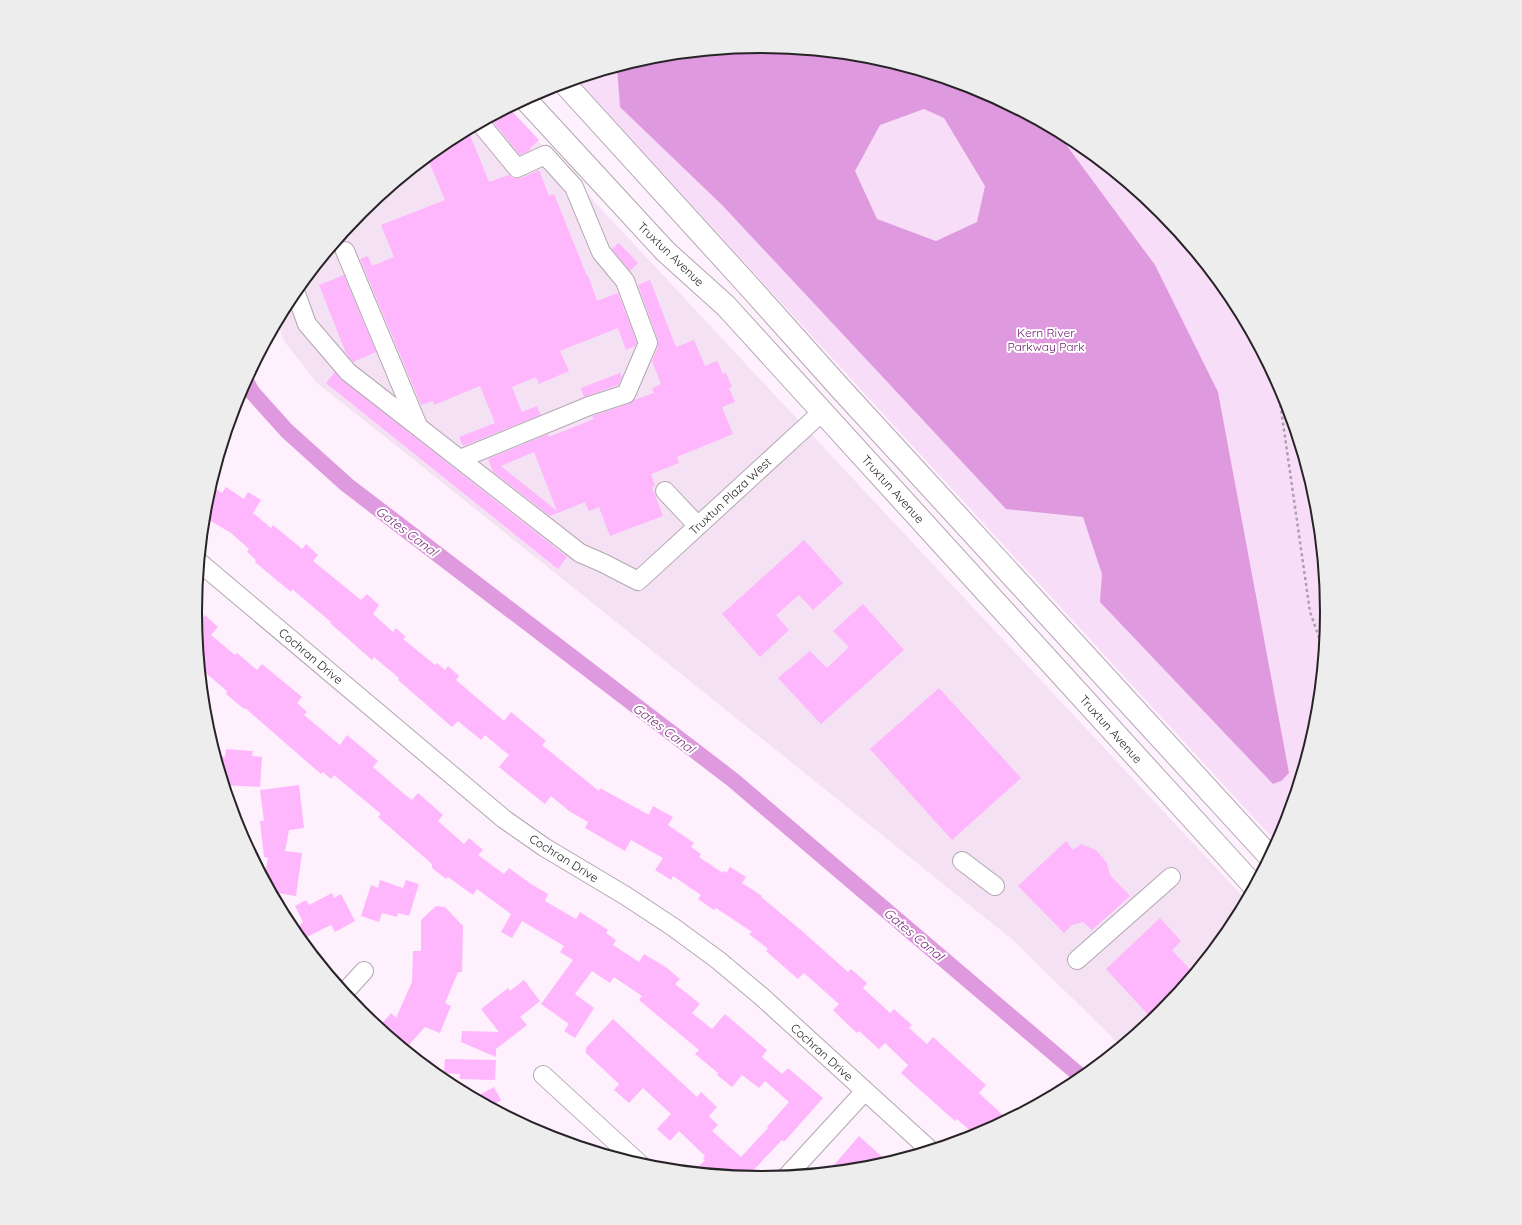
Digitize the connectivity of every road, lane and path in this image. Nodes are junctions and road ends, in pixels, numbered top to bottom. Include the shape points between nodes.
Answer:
1 (568, 88) edge
2 (530, 104) edge
3 (483, 127) edge
4 (345, 252) dead end
5 (298, 299) edge
6 (783, 324) junction
7 (1279, 400) edge
8 (822, 412) junction
9 (418, 427) junction
10 (460, 459) junction
11 (665, 491) dead end
12 (936, 494) junction
13 (698, 526) junction
14 (204, 566) edge
15 (1319, 638) edge
16 (1266, 853) edge
17 (962, 861) dead end
18 (1171, 876) dead end
19 (1251, 883) edge
20 (995, 886) dead end
21 (1077, 960) dead end
22 (364, 971) dead end
23 (348, 989) edge
24 (543, 1075) dead end
25 (865, 1091) junction
26 (926, 1147) edge
27 (632, 1156) edge
28 (791, 1171) edge

1 - 6 main road
2 - 8 main road, Truxtun Avenue via 665,251 726,306
3 - 10 street via 517,168 545,155 574,186 601,252 625,281 648,342 626,394 589,406
4 - 9 street
5 - 9 street via 307,324 348,372
6 - 8 main road via 816,383
6 - 12 main road
7 - 15 path via 1310,612
8 - 12 main road via 836,413 848,418
8 - 13 street, Truxtun Plaza West
8 - 19 main road, Truxtun Avenue
9 - 10 street
10 - 13 street, Truxtun Plaza West via 580,553 638,581
11 - 13 street
12 - 16 main road
14 - 25 street, Cochran Drive via 504,819 544,847 673,927 718,960
17 - 20 street
18 - 21 street
22 - 23 street
24 - 27 street
25 - 26 street, Cochran Drive
25 - 28 street

